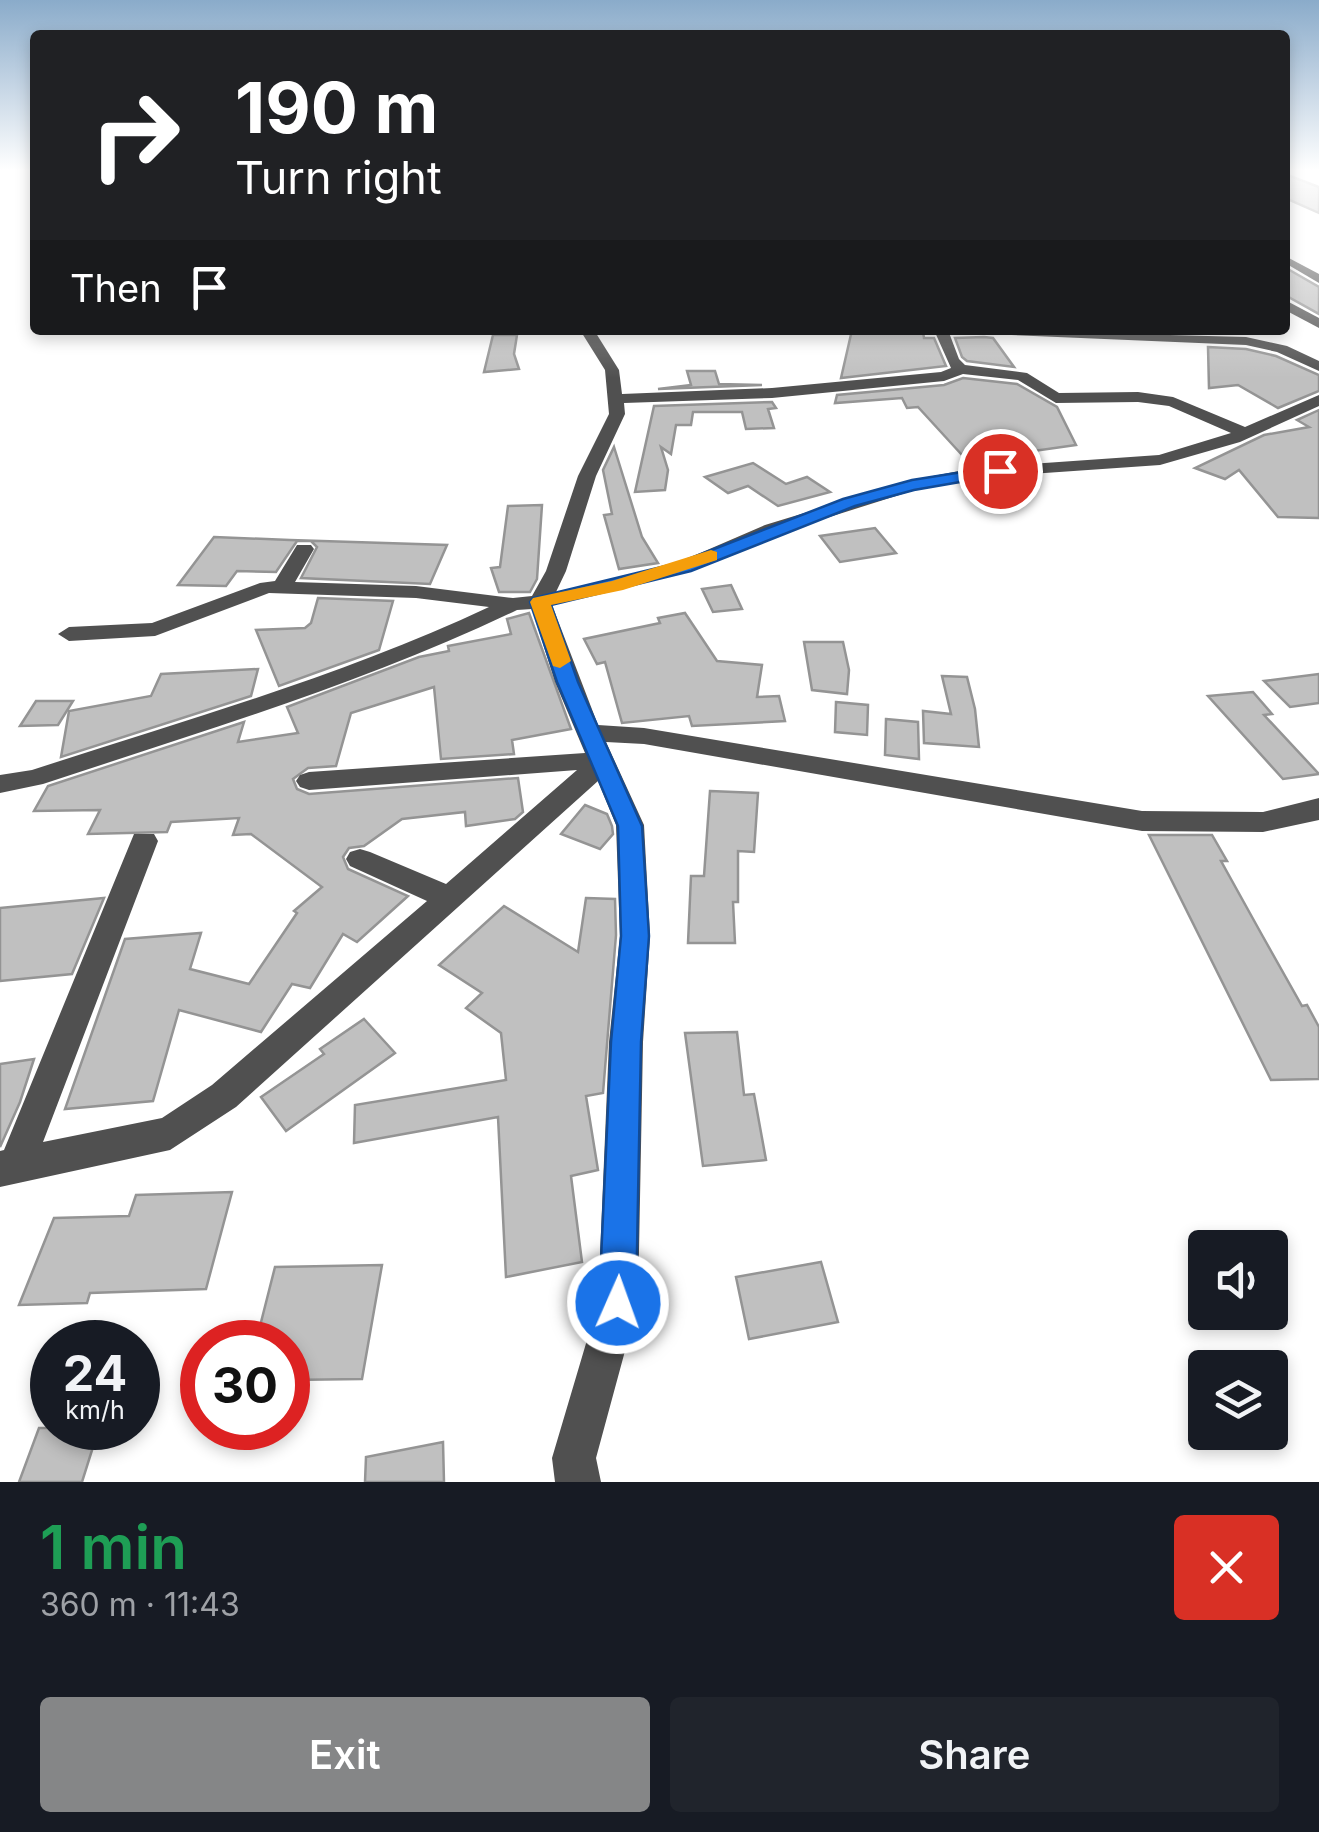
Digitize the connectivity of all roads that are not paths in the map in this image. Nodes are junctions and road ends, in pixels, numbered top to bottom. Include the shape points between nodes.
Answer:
1 (1290, 258) edge
2 (1319, 259) edge
3 (1290, 261) edge
4 (1319, 279) edge
5 (1290, 307) edge
6 (1319, 324) edge
7 (590, 335) edge
8 (943, 335) edge
9 (1104, 335) edge
10 (1319, 367) edge
11 (961, 369) junction
12 (616, 399) junction
13 (1319, 400) edge
14 (1244, 433) junction
15 (304, 548) dead end
16 (282, 587) junction
17 (526, 603) junction
18 (69, 634) dead end
19 (596, 747) junction
20 (309, 782) dead end
21 (0, 784) edge
22 (1319, 807) edge
23 (144, 840) dead end
24 (360, 859) dead end
25 (450, 898) junction
26 (8, 1166) edge
27 (578, 1482) edge

1 - 2 street
3 - 4 street
5 - 6 street
7 - 12 street via 612,370
8 - 11 street
9 - 10 street via 1246,341
11 - 12 street via 772,393
11 - 14 street via 1022,376 1056,398 1172,402
12 - 17 street via 556,572
13 - 14 street
14 - 17 street via 1160,460 974,472 912,485 772,530 684,567
15 - 16 street
16 - 17 street
16 - 18 street via 266,587 156,629
17 - 19 street
17 - 21 street via 323,684
19 - 20 street
19 - 22 street via 660,738 1142,821 1264,822
19 - 25 street via 576,788
19 - 27 street via 630,826 635,936 618,1303 574,1458
23 - 26 street
24 - 25 street
25 - 26 street via 224,1096 170,1133

